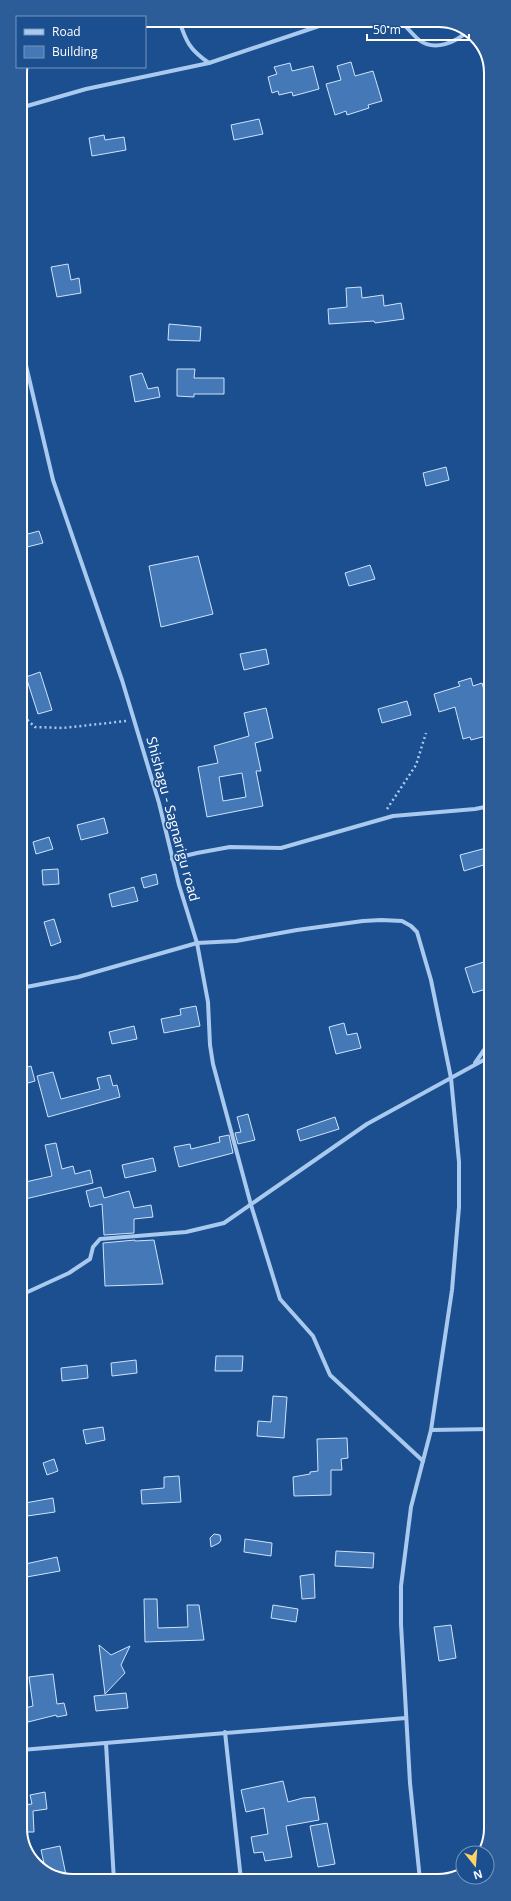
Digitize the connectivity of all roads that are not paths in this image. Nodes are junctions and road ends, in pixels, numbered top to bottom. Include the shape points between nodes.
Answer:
1 (181, 27) edge
2 (317, 27) edge
3 (406, 27) edge
4 (463, 34) edge
5 (209, 64) junction
6 (27, 106) edge
7 (27, 369) edge
8 (484, 807) edge
9 (172, 859) junction
10 (197, 943) junction
11 (27, 987) edge
12 (484, 1049) edge
13 (484, 1059) edge
14 (474, 1064) junction
15 (451, 1078) junction
16 (251, 1205) junction
17 (27, 1292) edge
18 (484, 1429) edge
19 (430, 1430) junction
20 (423, 1461) junction
21 (406, 1718) junction
22 (225, 1732) junction
23 (106, 1743) junction
24 (27, 1750) edge
25 (114, 1874) edge
26 (239, 1874) edge
27 (419, 1874) edge

1 - 5 street via 187,43
2 - 5 street
3 - 4 street via 421,42 438,46 451,43
5 - 6 street via 86,89
7 - 9 street, Shishagu - Sagnarigu road via 53,480 134,720 159,803
8 - 9 street via 393,816 281,848 230,848
9 - 10 street, Shishagu - Sagnarigu road
10 - 11 street via 78,977
10 - 15 street via 236,941 363,921 402,921 417,932 422,943
10 - 16 street, Shishagu - Sagnarigu road via 208,1002 213,1064
12 - 14 street
13 - 14 street
14 - 15 street
15 - 16 street via 367,1124
15 - 19 street via 459,1162 459,1207 452,1290
16 - 17 street via 212,1228 100,1239 93,1247 90,1259 69,1273
16 - 20 street, Shishagu - Sagnarigu road via 280,1299 313,1336 330,1375
18 - 19 street
19 - 20 street
20 - 21 street via 411,1507 401,1586
21 - 22 street
21 - 27 street
22 - 23 street
22 - 26 street
23 - 24 street
23 - 25 street

